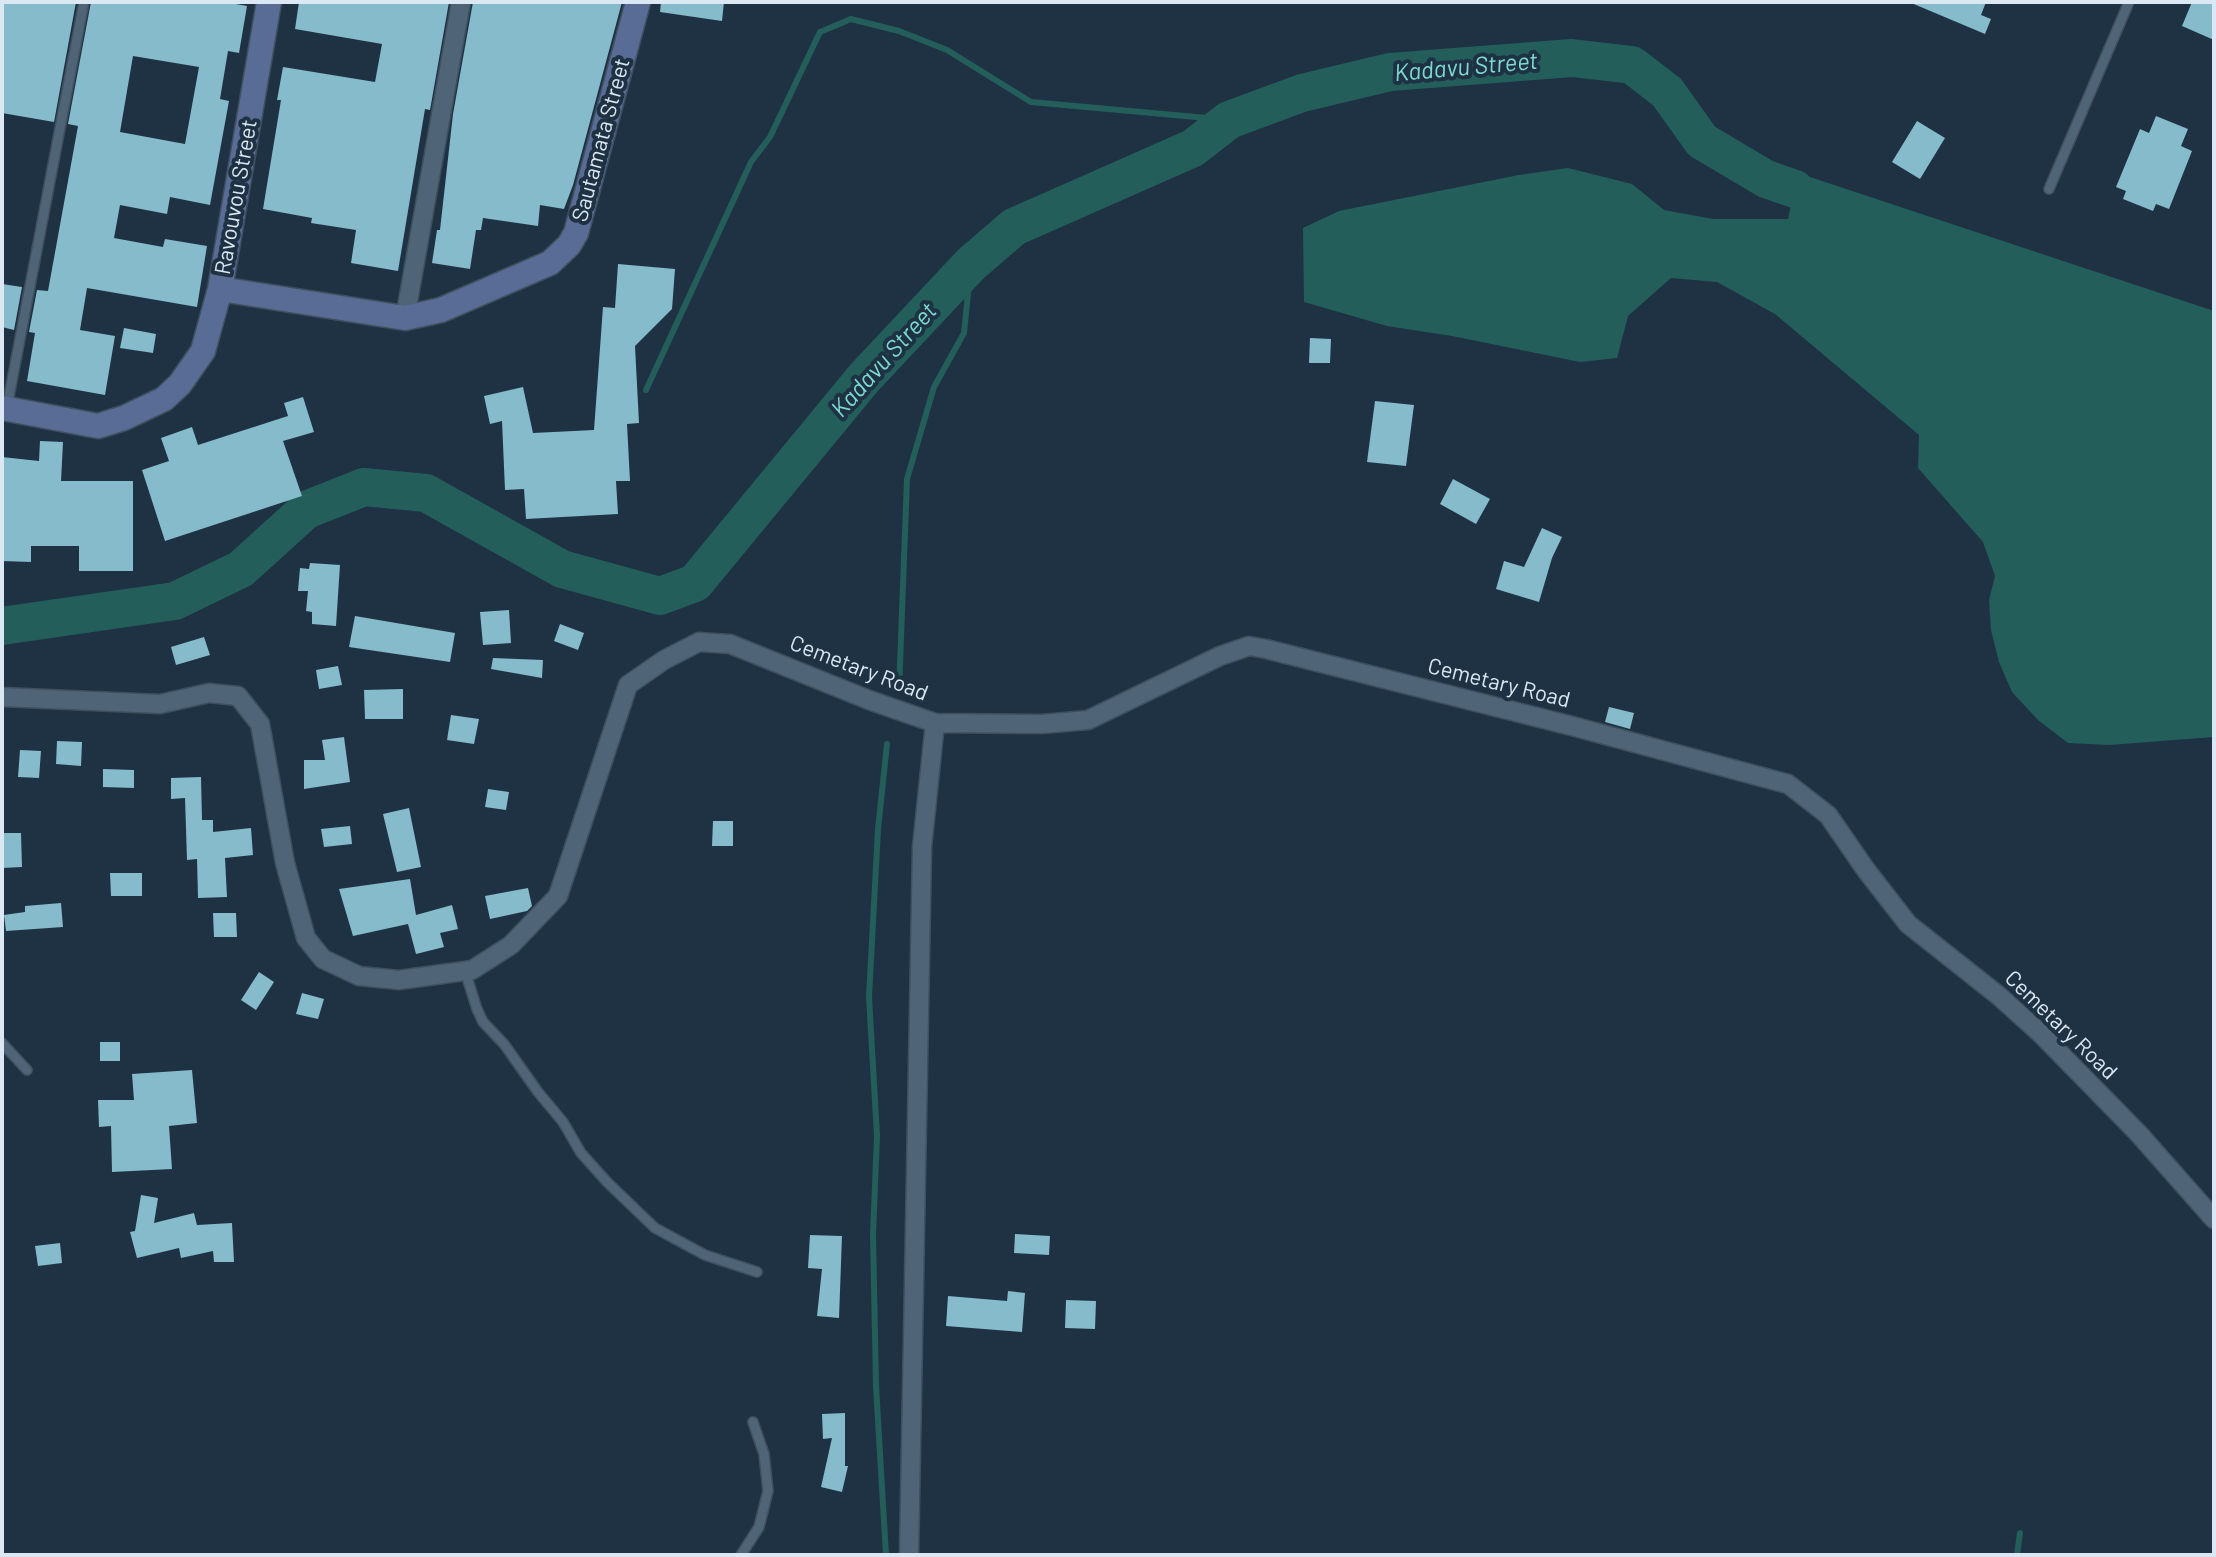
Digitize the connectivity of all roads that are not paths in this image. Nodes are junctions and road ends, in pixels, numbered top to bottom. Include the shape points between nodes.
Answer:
1 (84, 2) edge
2 (269, 2) edge
3 (461, 2) edge
4 (638, 2) edge
5 (2129, 2) edge
6 (2049, 189) dead end
7 (220, 289) junction
8 (405, 318) junction
9 (4, 409) edge
10 (2, 697) edge
11 (935, 723) junction
12 (465, 971) junction
13 (2, 1043) edge
14 (27, 1070) dead end
15 (2214, 1219) edge
16 (757, 1272) dead end
17 (753, 1422) dead end
18 (741, 1555) edge
19 (909, 1555) edge

1 - 9 lane
2 - 7 street, Ravouvou Street
3 - 8 street
4 - 8 street, Sautamata Street via 569,245 550,263 441,310
5 - 6 lane
7 - 8 street, Sautamata Street
7 - 9 street, Ravouvou Street via 203,351 180,384 148,408 98,426
10 - 12 street, Cemetary Road via 160,704 209,693 238,696 260,724 289,878 306,938 323,959 359,976 399,980
11 - 12 street, Cemetary Road via 730,644 699,642 664,660 628,685 558,896 511,945
11 - 15 street, Cemetary Road via 1088,720 1249,646 1788,784 1828,815 1908,924 2040,1033
11 - 19 street via 922,847
12 - 16 lane via 483,1022 607,1182 655,1228 705,1255
13 - 14 lane
17 - 18 lane via 768,1491 759,1527

